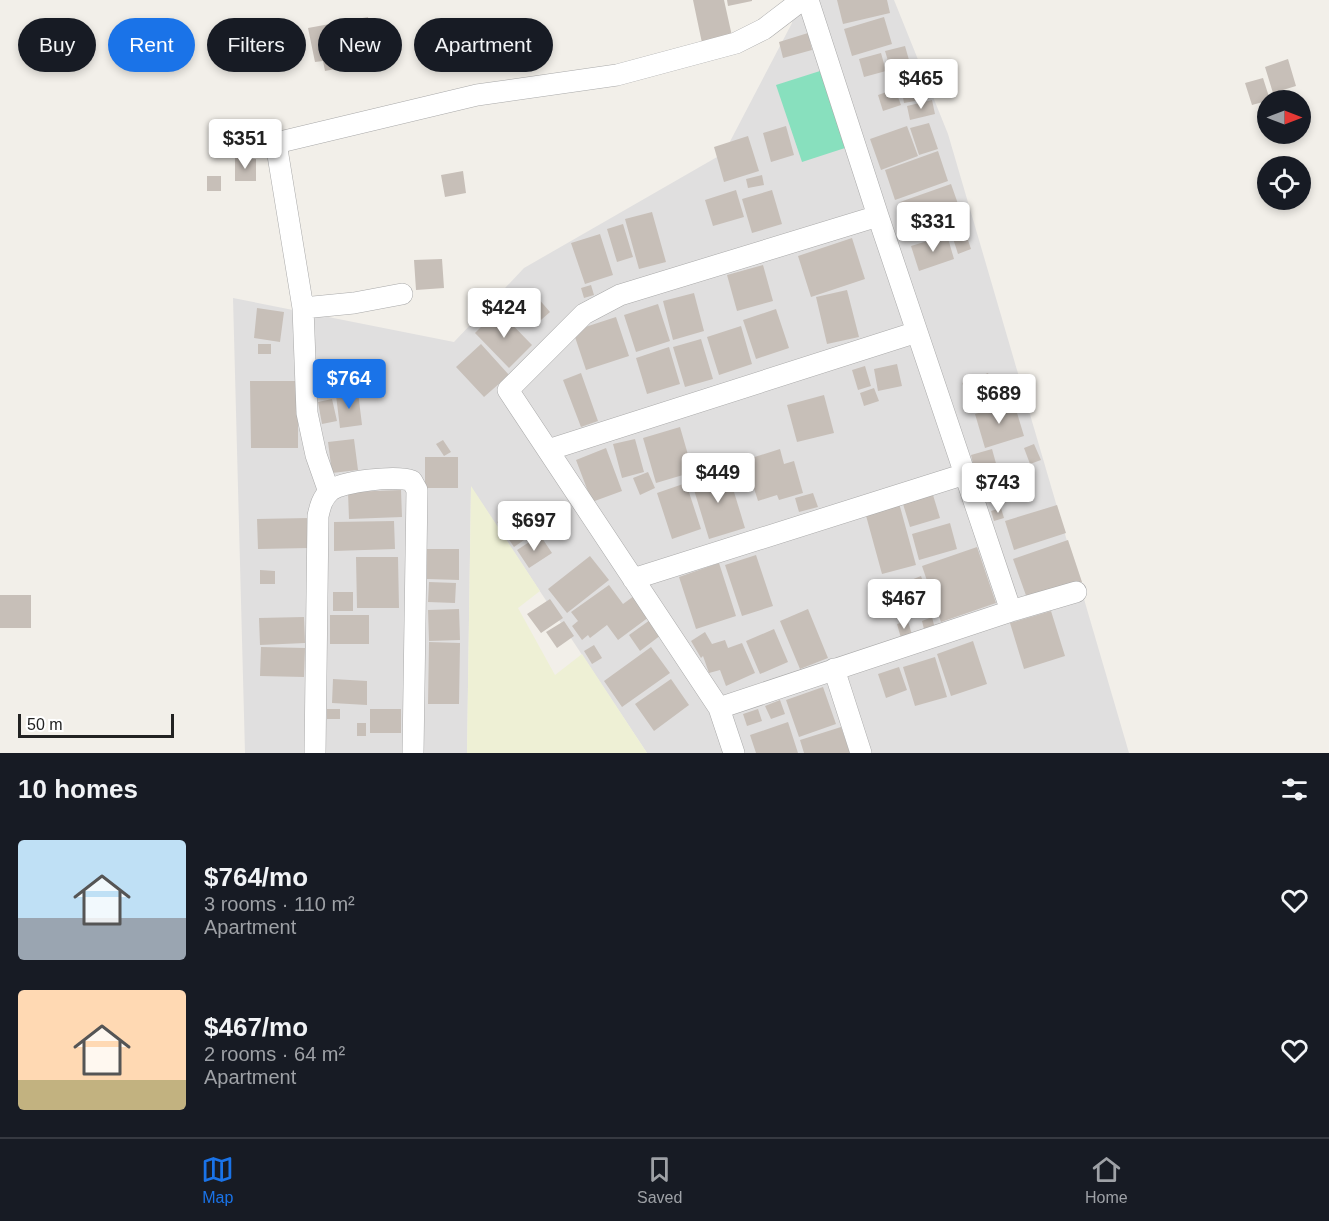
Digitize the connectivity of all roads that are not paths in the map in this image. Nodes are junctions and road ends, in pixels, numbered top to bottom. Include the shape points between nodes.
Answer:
1 (802, 0) edge
2 (808, 0) edge
3 (878, 216) junction
4 (402, 294) dead end
5 (303, 308) junction
6 (916, 332) junction
7 (548, 450) junction
8 (965, 474) junction
9 (329, 492) junction
10 (633, 579) junction
11 (1076, 592) dead end
12 (1011, 611) junction
13 (834, 669) junction
14 (719, 708) junction
15 (315, 753) edge
16 (413, 753) edge
17 (734, 753) edge
18 (861, 753) edge

1 - 5 street via 764,29 736,44 617,75 477,95 276,143
2 - 3 street
3 - 6 street
3 - 7 street via 620,295 584,314 508,390
4 - 5 street
5 - 9 street via 307,413
6 - 7 street
6 - 8 street
7 - 10 street
8 - 10 street
8 - 12 street
9 - 15 street via 318,516
9 - 16 street via 346,485 398,478 412,481 416,487
10 - 14 street
11 - 12 street
12 - 13 street
13 - 14 street
13 - 18 street
14 - 17 street

